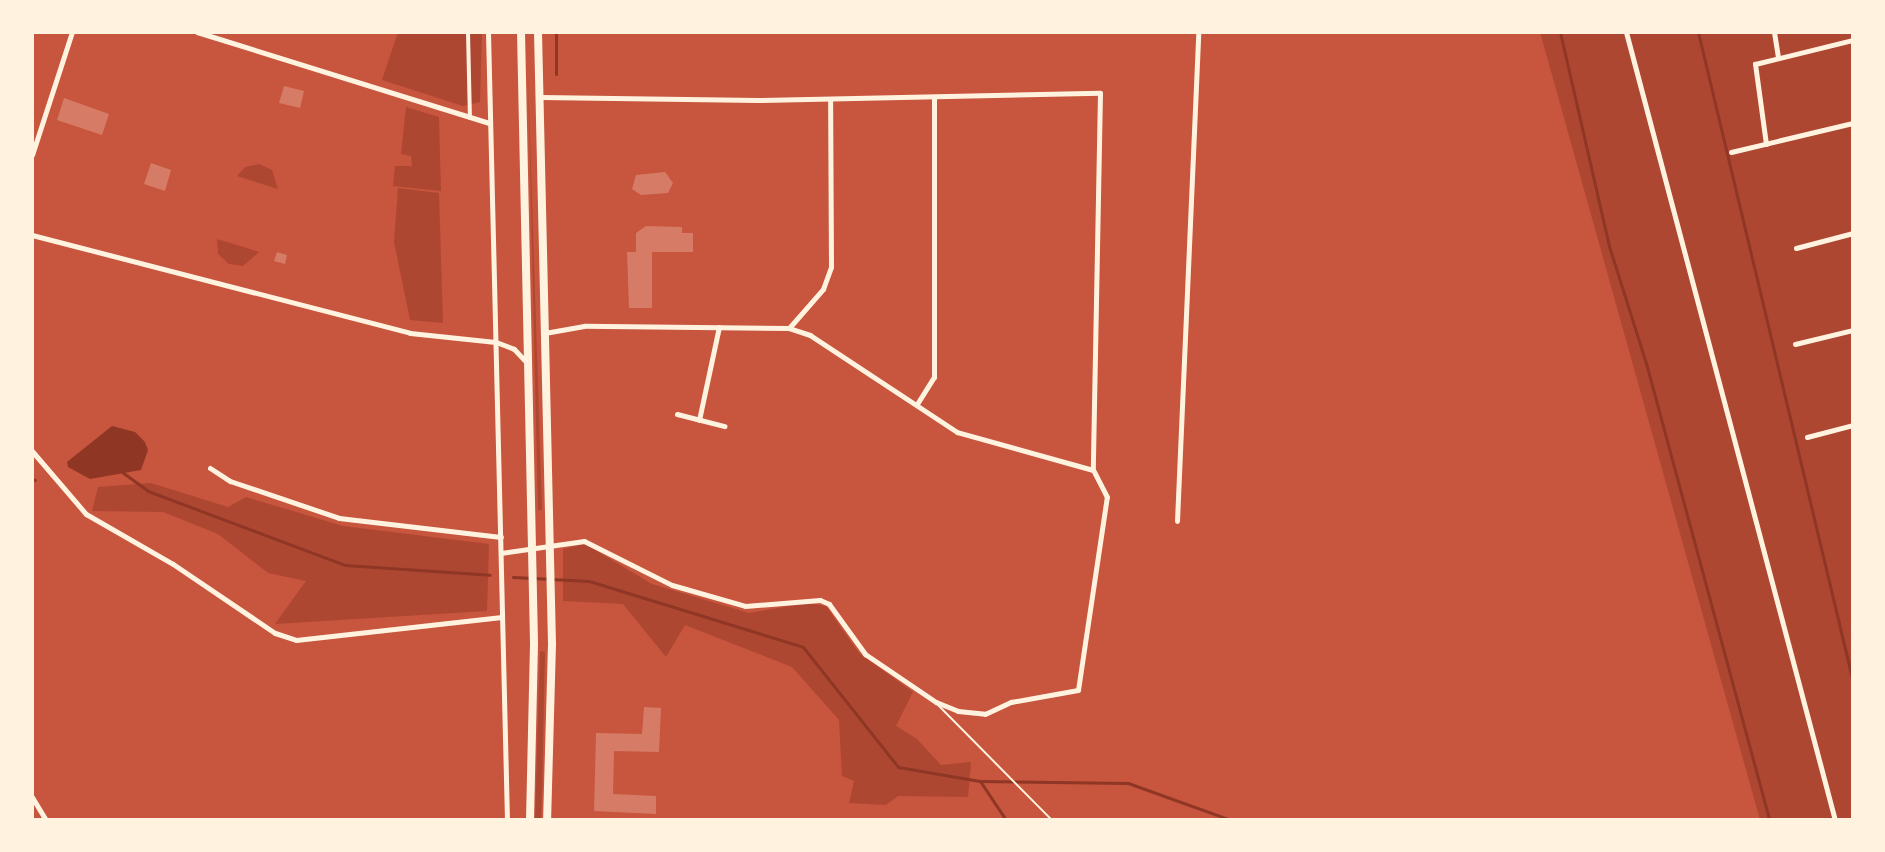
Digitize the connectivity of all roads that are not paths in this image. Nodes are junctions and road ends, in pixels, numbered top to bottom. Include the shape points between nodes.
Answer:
1 (72, 32) edge
2 (197, 32) edge
3 (468, 32) edge
4 (488, 32) edge
5 (521, 32) edge
6 (538, 32) edge
7 (1198, 32) edge
8 (1626, 32) edge
9 (1774, 32) edge
10 (1853, 40) edge
11 (1778, 58) junction
12 (539, 97) junction
13 (934, 97) junction
14 (830, 99) junction
15 (470, 118) junction
16 (489, 123) junction
17 (1853, 123) edge
18 (1766, 144) junction
19 (1731, 152) dead end
20 (32, 155) edge
21 (1853, 233) edge
22 (32, 235) edge
23 (1796, 248) dead end
24 (719, 327) junction
25 (789, 328) junction
26 (528, 329) junction
27 (1853, 330) edge
28 (544, 333) junction
29 (496, 342) junction
30 (1795, 344) dead end
31 (514, 349) junction
32 (528, 366) junction
33 (917, 404) junction
34 (677, 414) dead end
35 (699, 420) junction
36 (1853, 425) edge
37 (724, 426) dead end
38 (1807, 437) dead end
39 (32, 451) edge
40 (210, 468) dead end
41 (1093, 470) junction
42 (1177, 521) dead end
43 (501, 537) junction
44 (501, 553) junction
45 (502, 617) junction
46 (936, 702) junction
47 (32, 797) edge
48 (46, 820) edge
49 (507, 820) edge
50 (530, 820) edge
51 (547, 820) edge
52 (1052, 820) edge
53 (1835, 820) edge

1 - 20 street
2 - 15 street
3 - 15 street
4 - 16 street
5 - 26 highway
6 - 12 highway
7 - 42 street
8 - 53 street
9 - 11 street
10 - 11 street
11 - 18 street via 1755,64
12 - 14 street
12 - 28 highway
13 - 14 street
13 - 33 street via 934,377
13 - 41 street via 1100,93
14 - 25 street via 831,267 823,289
15 - 16 street
16 - 29 street
17 - 18 street
18 - 19 street
21 - 23 street
22 - 29 street via 410,333
24 - 25 street
24 - 28 street via 584,326
24 - 35 street
25 - 33 street via 810,335
26 - 31 street
26 - 32 highway
27 - 30 street
28 - 51 highway via 552,644
29 - 31 street
29 - 43 street
31 - 32 street
32 - 50 highway via 534,644
33 - 41 street via 957,432
34 - 35 street
35 - 37 street
36 - 38 street
39 - 45 street via 86,514 173,564 275,633 296,640
40 - 43 street via 230,481 339,518
41 - 46 street via 1107,497 1078,690 1011,702 985,714
43 - 44 street
44 - 45 street
44 - 46 street via 584,541 672,585 745,606 820,600 829,604 865,654
45 - 49 street
46 - 52 lane
47 - 48 street

